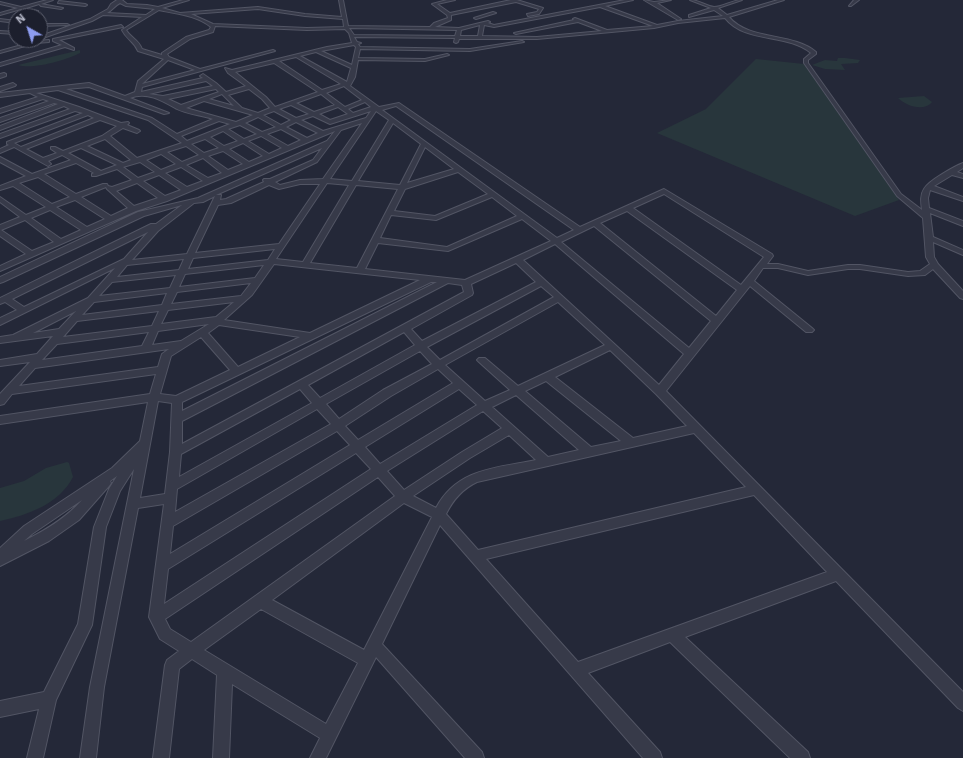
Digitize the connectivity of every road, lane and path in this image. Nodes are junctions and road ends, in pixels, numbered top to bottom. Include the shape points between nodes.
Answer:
1 (0, 0) edge
2 (13, 0) edge
3 (51, 0) edge
4 (84, 0) edge
5 (129, 0) edge
6 (187, 0) edge
7 (341, 0) edge
8 (453, 0) edge
9 (514, 0) edge
10 (631, 0) edge
11 (646, 0) edge
12 (669, 0) edge
13 (694, 0) edge
14 (740, 0) edge
15 (782, 0) edge
16 (857, 0) edge
17 (61, 1) edge
18 (121, 1) edge
19 (458, 2) dead end
20 (0, 3) edge
21 (441, 3) junction
22 (654, 3) junction
23 (34, 4) junction
24 (71, 4) junction
25 (464, 4) dead end
26 (85, 5) dead end
27 (850, 5) dead end
28 (48, 6) junction
29 (137, 6) junction
30 (598, 6) junction
31 (16, 8) edge
32 (22, 8) edge
33 (61, 8) dead end
34 (587, 8) junction
35 (715, 8) junction
36 (158, 9) junction
37 (476, 10) junction
38 (108, 11) junction
39 (464, 11) junction
40 (494, 13) dead end
41 (601, 13) dead end
42 (102, 14) junction
43 (180, 14) junction
44 (449, 14) junction
45 (557, 14) junction
46 (148, 16) junction
47 (566, 17) junction
48 (725, 17) junction
49 (96, 18) junction
50 (345, 18) junction
51 (450, 19) junction
52 (472, 19) dead end
53 (580, 20) junction
54 (104, 21) junction
55 (679, 21) junction
56 (458, 23) dead end
57 (482, 23) junction
58 (629, 23) dead end
59 (78, 24) junction
60 (48, 25) edge
61 (212, 25) junction
62 (658, 26) junction
63 (123, 27) junction
64 (347, 28) junction
65 (414, 28) junction
66 (512, 28) dead end
67 (643, 28) junction
68 (430, 29) junction
69 (437, 29) junction
70 (461, 29) junction
71 (606, 31) junction
72 (500, 32) dead end
73 (48, 36) edge
74 (351, 36) junction
75 (411, 37) junction
76 (426, 37) junction
77 (457, 37) junction
78 (480, 38) junction
79 (497, 38) junction
80 (505, 38) junction
81 (537, 38) junction
82 (48, 40) edge
83 (55, 40) junction
84 (409, 44) junction
85 (456, 44) junction
86 (509, 45) junction
87 (65, 46) junction
88 (12, 48) edge
89 (35, 48) edge
90 (72, 48) dead end
91 (470, 50) junction
92 (273, 51) dead end
93 (318, 51) junction
94 (404, 51) junction
95 (0, 52) edge
96 (447, 55) junction
97 (7, 56) dead end
98 (297, 56) junction
99 (355, 56) junction
100 (167, 58) junction
101 (275, 61) junction
102 (401, 62) junction
103 (221, 64) junction
104 (0, 65) edge
105 (197, 71) junction
106 (230, 72) junction
107 (207, 79) junction
108 (7, 81) dead end
109 (0, 83) edge
110 (347, 83) junction
111 (13, 85) dead end
112 (139, 86) junction
113 (217, 87) junction
114 (250, 87) junction
115 (0, 89) edge
116 (60, 89) junction
117 (28, 92) junction
118 (322, 92) junction
119 (140, 93) junction
120 (224, 93) junction
121 (0, 95) edge
122 (43, 97) junction
123 (126, 98) junction
124 (163, 98) junction
125 (204, 100) junction
126 (366, 100) junction
127 (55, 101) junction
128 (292, 103) junction
129 (65, 104) junction
130 (342, 107) junction
131 (77, 108) junction
132 (181, 108) junction
133 (377, 108) junction
134 (240, 109) junction
135 (274, 109) junction
136 (0, 111) edge
137 (89, 113) junction
138 (132, 113) junction
139 (166, 113) junction
140 (314, 114) junction
141 (258, 115) junction
142 (352, 115) junction
143 (101, 117) junction
144 (344, 117) junction
145 (150, 119) junction
146 (219, 119) junction
147 (392, 119) junction
148 (0, 120) edge
149 (296, 120) junction
150 (367, 120) junction
151 (238, 123) junction
152 (121, 125) junction
153 (352, 125) junction
154 (281, 127) junction
155 (0, 128) edge
156 (223, 129) junction
157 (339, 129) junction
158 (137, 131) dead end
159 (359, 131) junction
160 (322, 133) junction
161 (262, 134) junction
162 (106, 136) junction
163 (176, 136) junction
164 (205, 136) junction
165 (0, 139) edge
166 (306, 140) junction
167 (243, 141) junction
168 (329, 142) junction
169 (424, 143) junction
170 (11, 144) junction
171 (186, 144) junction
172 (82, 146) junction
173 (53, 148) dead end
174 (224, 148) junction
175 (287, 148) junction
176 (21, 149) junction
177 (0, 151) edge
178 (162, 152) junction
179 (63, 154) junction
180 (203, 156) junction
181 (268, 156) junction
182 (0, 159) edge
183 (139, 160) junction
184 (42, 161) junction
185 (76, 161) junction
186 (182, 164) junction
187 (245, 165) junction
188 (963, 165) edge
189 (120, 166) junction
190 (55, 168) junction
191 (460, 170) junction
192 (160, 172) junction
193 (951, 172) junction
194 (100, 173) junction
195 (227, 173) junction
196 (36, 175) junction
197 (255, 175) junction
198 (963, 176) edge
199 (0, 181) edge
200 (138, 181) junction
201 (208, 181) junction
202 (270, 182) junction
203 (325, 182) junction
204 (353, 183) junction
205 (11, 184) junction
206 (105, 185) junction
207 (403, 187) junction
208 (929, 187) junction
209 (0, 188) edge
210 (112, 190) junction
211 (186, 190) junction
212 (215, 193) junction
213 (493, 194) junction
214 (75, 197) junction
215 (0, 199) edge
216 (164, 199) junction
217 (963, 199) edge
218 (192, 201) junction
219 (215, 203) junction
220 (50, 207) junction
221 (133, 208) junction
222 (628, 208) junction
223 (926, 209) junction
224 (390, 213) junction
225 (522, 216) junction
226 (25, 218) junction
227 (928, 218) junction
228 (111, 219) junction
229 (165, 221) junction
230 (594, 223) junction
231 (963, 224) edge
232 (0, 228) edge
233 (86, 230) junction
234 (580, 230) junction
235 (0, 232) edge
236 (122, 232) junction
237 (930, 238) junction
238 (376, 240) junction
239 (556, 241) junction
240 (60, 242) junction
241 (281, 246) junction
242 (91, 247) junction
243 (963, 252) edge
244 (32, 255) junction
245 (190, 256) junction
246 (517, 259) junction
247 (126, 260) junction
248 (271, 261) junction
249 (305, 264) junction
250 (934, 265) junction
251 (761, 266) junction
252 (1, 267) edge
253 (360, 271) junction
254 (182, 272) junction
255 (12, 274) junction
256 (947, 278) junction
257 (430, 279) junction
258 (0, 280) edge
259 (109, 280) junction
260 (258, 280) junction
261 (446, 281) junction
262 (749, 281) junction
263 (542, 282) junction
264 (466, 284) junction
265 (963, 285) edge
266 (174, 290) junction
267 (742, 290) junction
268 (963, 296) edge
269 (244, 298) junction
270 (559, 298) junction
271 (3, 299) edge
272 (91, 300) junction
273 (165, 308) junction
274 (23, 310) junction
275 (74, 319) junction
276 (217, 321) junction
277 (717, 321) junction
278 (0, 322) edge
279 (155, 328) junction
280 (405, 328) junction
281 (809, 330) dead end
282 (62, 332) junction
283 (202, 332) junction
284 (311, 336) junction
285 (15, 338) junction
286 (0, 340) edge
287 (54, 341) junction
288 (184, 344) junction
289 (421, 346) junction
290 (610, 346) junction
291 (146, 349) junction
292 (690, 354) junction
293 (482, 360) dead end
294 (36, 361) junction
295 (0, 363) edge
296 (438, 364) junction
297 (162, 370) junction
298 (237, 372) junction
299 (547, 376) junction
300 (302, 384) junction
301 (460, 384) junction
302 (7, 390) edge
303 (516, 390) junction
304 (660, 391) junction
305 (154, 397) junction
306 (177, 400) junction
307 (0, 401) edge
308 (319, 404) junction
309 (484, 406) junction
310 (176, 419) junction
311 (0, 420) edge
312 (338, 425) junction
313 (696, 428) junction
314 (510, 429) junction
315 (145, 443) junction
316 (631, 443) junction
317 (358, 447) junction
318 (176, 452) junction
319 (588, 452) junction
320 (546, 462) junction
321 (379, 470) junction
322 (116, 471) junction
323 (756, 490) junction
324 (171, 492) junction
325 (403, 497) junction
326 (133, 504) junction
327 (439, 515) junction
328 (167, 522) junction
329 (0, 556) edge
330 (476, 556) junction
331 (0, 560) edge
332 (162, 566) junction
333 (838, 574) junction
334 (260, 601) junction
335 (156, 617) junction
336 (673, 635) junction
337 (374, 645) junction
338 (192, 650) junction
339 (367, 660) junction
340 (576, 670) junction
341 (225, 671) junction
342 (50, 699) junction
343 (963, 703) edge
344 (0, 709) edge
345 (329, 735) junction
346 (35, 758) edge
347 (88, 758) edge
348 (161, 758) edge
349 (221, 758) edge
350 (318, 758) edge
351 (476, 758) edge
352 (654, 758) edge
353 (802, 758) edge

1 - 2 street
3 - 23 street
4 - 24 street
5 - 18 street
6 - 36 street
7 - 50 street
8 - 19 street
8 - 21 street
9 - 37 street
9 - 57 street via 541,8 538,13
10 - 30 street
11 - 22 street
12 - 22 street
13 - 35 street
14 - 35 street
15 - 48 street via 743,14
16 - 27 street
17 - 24 street
17 - 28 street
18 - 29 street via 126,5
18 - 38 street via 112,5
20 - 31 street
21 - 39 street
21 - 44 street via 434,4
22 - 55 street
23 - 28 street
23 - 32 street
24 - 26 street
25 - 37 street
28 - 33 street
29 - 36 street
29 - 38 street
30 - 34 street
30 - 62 street
34 - 41 street
34 - 45 street
35 - 48 street
35 - 55 street
36 - 43 street
36 - 46 street
37 - 39 street
37 - 51 street
38 - 42 street
39 - 44 street
40 - 52 street
42 - 46 street
42 - 49 street
43 - 50 street via 258,8 305,16
43 - 61 street
44 - 51 street
45 - 47 street
45 - 57 street via 494,26
46 - 63 street
47 - 53 street
47 - 66 street
48 - 55 street
48 - 227 street via 731,24 770,38 803,44 814,53 806,63 899,195
49 - 54 street
49 - 59 street
50 - 64 street
51 - 68 street via 439,22
53 - 71 street
53 - 80 street via 513,34
54 - 59 street
54 - 63 street
55 - 62 street
56 - 69 street
57 - 70 street
57 - 78 street
58 - 67 street
59 - 60 street
59 - 73 street
61 - 64 street
61 - 100 street via 208,33 188,38 168,50 164,54
62 - 67 street
63 - 83 street
63 - 100 street via 128,38 137,42 140,50
64 - 65 street
64 - 74 street
65 - 68 street
65 - 75 street
67 - 71 street
68 - 69 street
68 - 76 street
69 - 70 street
70 - 77 street
71 - 81 street
72 - 79 street via 496,34
74 - 75 street
74 - 99 street
75 - 76 street
75 - 84 street
76 - 77 street
77 - 78 street
77 - 85 street
78 - 79 street
79 - 80 street
80 - 81 street
81 - 86 street
82 - 83 street
83 - 87 street
84 - 85 street
84 - 94 street
84 - 99 street
85 - 86 street
86 - 91 street
87 - 90 street
87 - 104 street
88 - 95 street
89 - 97 street
91 - 94 street
91 - 96 street
92 - 103 street
93 - 98 street
93 - 99 street
93 - 99 street
94 - 96 street
94 - 99 street
94 - 102 street
96 - 102 street
98 - 101 street
98 - 110 street
99 - 102 street
99 - 110 street via 352,77
100 - 105 street via 196,68
100 - 112 street via 140,82
101 - 106 street
101 - 118 street
103 - 105 street
103 - 106 street
105 - 107 street
105 - 112 street
106 - 114 street
107 - 113 street
107 - 119 street
108 - 109 street
110 - 118 street
110 - 126 street via 347,86
111 - 115 street
112 - 119 street
113 - 120 street
113 - 124 street
114 - 120 street
114 - 135 street
116 - 117 street
116 - 123 street via 89,85
116 - 138 street
117 - 121 street
117 - 122 street
118 - 128 street
118 - 130 street
119 - 123 street
119 - 124 street
120 - 125 street
120 - 134 street
122 - 127 street
122 - 136 street
123 - 139 street
124 - 132 street
125 - 132 street
125 - 134 street
126 - 130 street
126 - 133 street
127 - 129 street
127 - 148 street
128 - 135 street
128 - 140 street
129 - 131 street
129 - 155 street
130 - 140 street
130 - 142 street
131 - 137 street
131 - 165 street
132 - 139 street
132 - 146 street
133 - 142 street
133 - 147 street
133 - 150 street
133 - 234 street via 397,104
134 - 141 street
135 - 141 street
135 - 149 street
137 - 143 street
137 - 170 street
138 - 145 street
138 - 152 street via 132,119
139 - 145 street
140 - 144 street via 330,122
140 - 149 street
141 - 151 street
141 - 154 street
142 - 144 street
143 - 152 street
143 - 176 street
144 - 153 street
145 - 163 street
146 - 151 street
146 - 163 street
147 - 169 street
147 - 204 street
149 - 154 street
149 - 160 street
150 - 153 street
150 - 159 street
151 - 156 street
151 - 161 street
152 - 158 street
152 - 162 street
153 - 157 street
153 - 159 street
154 - 161 street
154 - 166 street
156 - 164 street
156 - 167 street
157 - 160 street
157 - 168 street
159 - 203 street
160 - 166 street
161 - 167 street
161 - 175 street
162 - 172 street
162 - 183 street
163 - 171 street
164 - 171 street
164 - 174 street
165 - 170 street
166 - 175 street
167 - 174 street
167 - 181 street
168 - 197 street
168 - 202 street via 315,161
169 - 191 street
169 - 207 street
170 - 176 street
170 - 177 street
171 - 178 street
171 - 180 street
172 - 179 street
172 - 189 street
173 - 179 street
174 - 180 street
174 - 187 street
175 - 181 street
176 - 184 street
178 - 183 street
178 - 186 street
179 - 184 street
179 - 185 street
180 - 186 street
180 - 195 street
181 - 187 street
182 - 196 street
183 - 189 street
183 - 192 street
184 - 190 street
185 - 190 street
185 - 194 street
186 - 192 street
186 - 201 street
187 - 195 street
187 - 197 street
188 - 193 street
189 - 194 street
189 - 200 street
190 - 196 street
191 - 207 street
191 - 213 street
192 - 200 street
192 - 211 street
193 - 198 street
193 - 208 street
194 - 206 street via 94,175
195 - 201 street
196 - 205 street
196 - 214 street
197 - 202 street
197 - 212 street
199 - 205 street
200 - 210 street
200 - 216 street
201 - 211 street
202 - 203 street via 279,187 300,182
202 - 219 street via 228,201
203 - 204 street
203 - 241 street
204 - 207 street
204 - 249 street
205 - 209 street
205 - 220 street
206 - 210 street
206 - 214 street
207 - 224 street
208 - 217 street
208 - 223 street via 924,198
210 - 221 street
211 - 216 street
212 - 218 street
212 - 219 street via 218,197
213 - 224 street via 436,218
213 - 225 street
214 - 220 street
214 - 228 street
215 - 226 street
216 - 221 street
218 - 229 street
218 - 236 street via 141,214
219 - 245 street
220 - 226 street
220 - 233 street
221 - 228 street
222 - 230 street
222 - 251 street via 664,191 768,256
222 - 267 street
223 - 227 street
223 - 231 street
224 - 238 street
225 - 238 street via 448,249
225 - 239 street
226 - 232 street
226 - 240 street
227 - 237 street
228 - 233 street
229 - 236 street
229 - 247 street
230 - 234 street
230 - 277 street
233 - 240 street
234 - 239 street
235 - 244 street
236 - 242 street
236 - 242 street
237 - 243 street
237 - 250 street via 930,257
238 - 253 street
239 - 246 street
239 - 292 street
240 - 244 street
241 - 245 street
241 - 248 street
242 - 255 street
242 - 271 street
244 - 252 street
245 - 247 street
245 - 254 street
246 - 263 street
246 - 264 street
247 - 259 street
247 - 274 street
248 - 249 street
248 - 254 street
248 - 260 street
249 - 253 street
250 - 251 street via 922,273 908,274 860,266 808,273 778,266
250 - 256 street
251 - 262 street
252 - 255 street
253 - 257 street
254 - 259 street
254 - 266 street
255 - 258 street
256 - 265 street
256 - 268 street
257 - 261 street
257 - 284 street
259 - 272 street
260 - 266 street
260 - 269 street
261 - 264 street
261 - 310 street
262 - 267 street
262 - 281 street
263 - 270 street
263 - 289 street
264 - 280 street via 469,293
266 - 272 street
266 - 273 street
267 - 277 street
269 - 273 street
269 - 276 street
270 - 290 street
270 - 296 street
271 - 274 street
272 - 275 street
272 - 285 street
273 - 275 street
273 - 279 street
274 - 278 street
275 - 282 street
276 - 279 street
276 - 283 street
276 - 284 street
277 - 292 street
279 - 287 street
279 - 291 street
280 - 289 street
280 - 300 street
282 - 285 street
282 - 287 street
283 - 288 street
283 - 298 street
284 - 298 street
285 - 286 street
287 - 294 street
288 - 291 street
288 - 297 street via 167,354
289 - 296 street
289 - 308 street
290 - 299 street
290 - 304 street
291 - 294 street
292 - 304 street
293 - 303 street
294 - 295 street
294 - 302 street
296 - 301 street
296 - 312 street
297 - 302 street
297 - 305 street
298 - 306 street
299 - 303 street
299 - 316 street
300 - 308 street
300 - 318 street
301 - 309 street
301 - 317 street
302 - 307 street
303 - 309 street
303 - 319 street
304 - 313 street
305 - 306 street
305 - 311 street
305 - 315 street
306 - 310 street
308 - 312 street
308 - 324 street
309 - 314 street
309 - 321 street
310 - 318 street
312 - 317 street
312 - 328 street
313 - 316 street
313 - 323 street
314 - 320 street
314 - 325 street
315 - 322 street
315 - 326 street
315 - 342 street via 115,490 100,527 85,625
316 - 319 street
317 - 321 street
317 - 332 street
318 - 324 street
319 - 320 street
320 - 327 street via 463,482
321 - 325 street
321 - 335 street
322 - 329 street via 28,530
322 - 331 street via 75,516 45,537
323 - 330 street
323 - 333 street
324 - 326 street
324 - 328 street
325 - 327 street
325 - 334 street
326 - 347 street via 97,687
327 - 330 street
327 - 337 street
328 - 332 street
330 - 340 street
332 - 335 street
333 - 336 street
333 - 343 street
334 - 338 street
334 - 339 street
335 - 338 street via 165,634
336 - 340 street
336 - 353 street
337 - 339 street
337 - 351 street
338 - 341 street
338 - 348 street via 172,665
339 - 345 street
340 - 352 street
341 - 345 street
341 - 349 street
342 - 344 street
342 - 346 street
345 - 350 street

